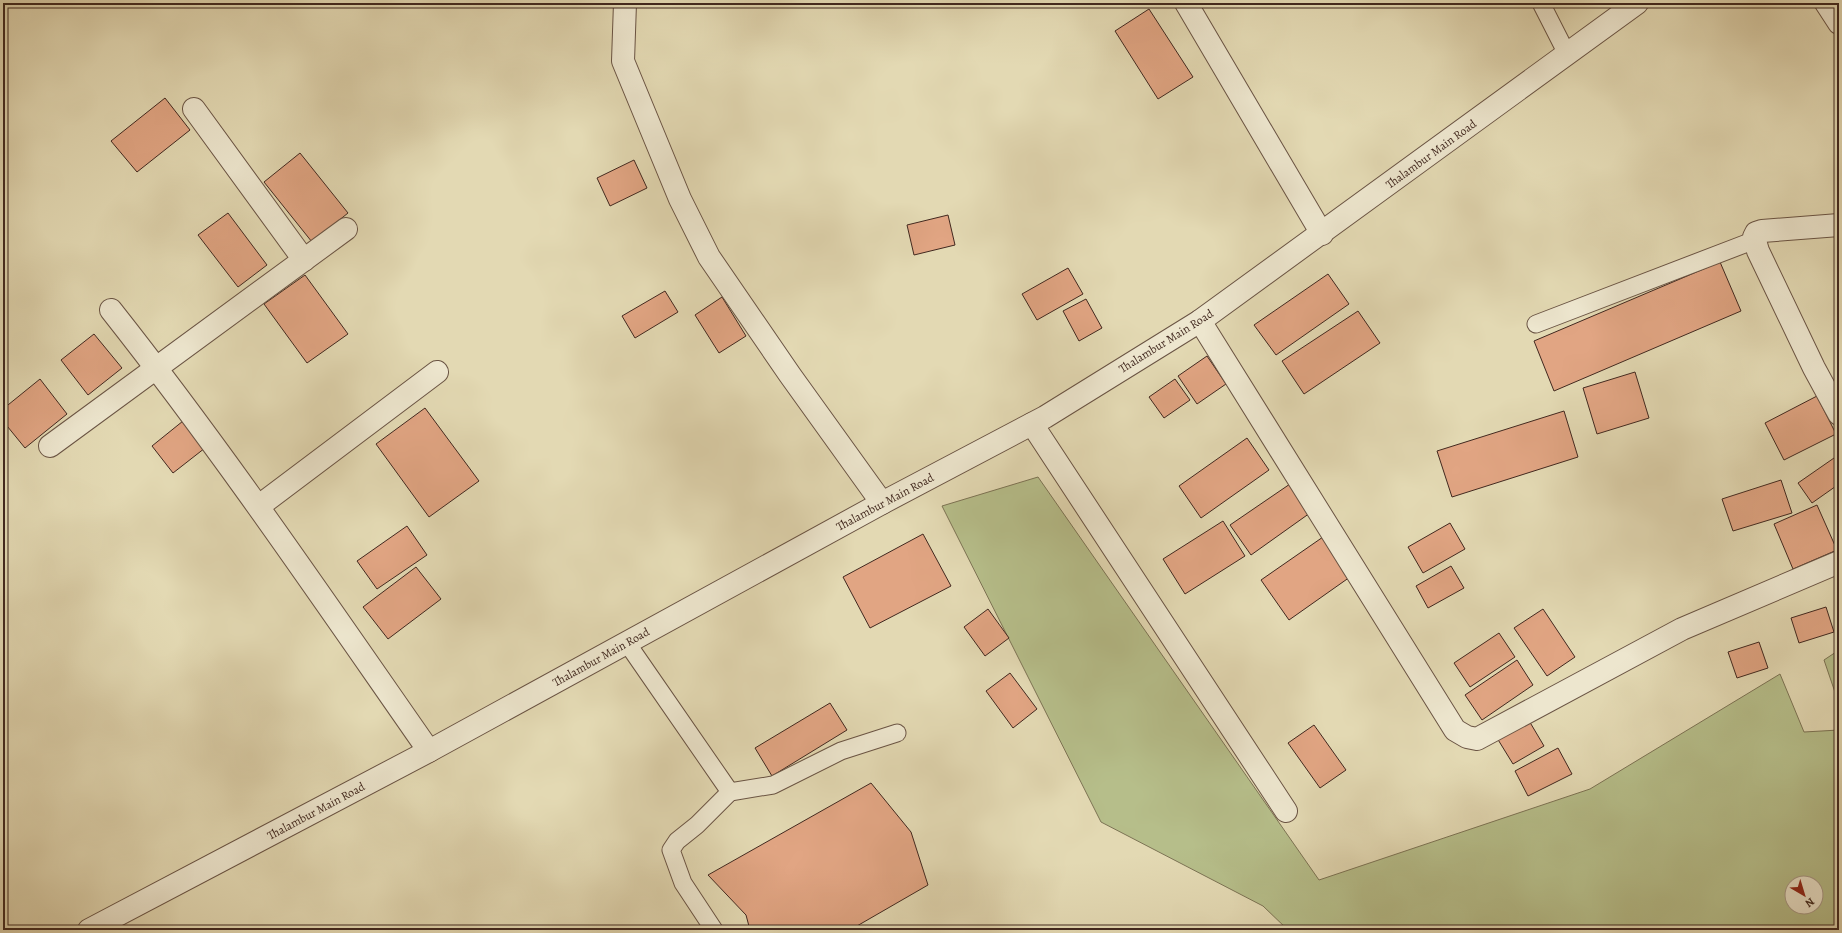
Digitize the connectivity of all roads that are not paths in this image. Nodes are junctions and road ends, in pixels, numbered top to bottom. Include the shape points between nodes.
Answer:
1 (625, 3) edge
2 (1186, 3) edge
3 (1541, 3) edge
4 (1637, 3) edge
5 (1826, 3) edge
6 (1839, 23) edge
7 (1567, 54) junction
8 (194, 109) dead end
9 (1839, 225) edge
10 (346, 228) dead end
11 (1322, 234) junction
12 (1755, 240) junction
13 (304, 260) junction
14 (111, 310) dead end
15 (1200, 321) junction
16 (1536, 324) dead end
17 (156, 368) junction
18 (437, 372) dead end
19 (1839, 414) edge
20 (1032, 424) junction
21 (50, 446) dead end
22 (882, 503) junction
23 (259, 506) junction
24 (1839, 562) edge
25 (627, 642) junction
26 (898, 733) dead end
27 (428, 751) junction
28 (730, 792) junction
29 (1286, 811) dead end
30 (89, 930) edge
31 (714, 930) edge

1 - 22 street via 623,61 680,199 709,257
2 - 11 street
3 - 7 lane
4 - 7 street, Thalambur Main Road
5 - 6 street
7 - 11 street, Thalambur Main Road
8 - 13 street
9 - 12 street via 1762,231 1756,233
10 - 13 street
11 - 15 street, Thalambur Main Road
12 - 16 lane
12 - 19 street via 1814,368
13 - 17 street
14 - 17 street
15 - 20 street, Thalambur Main Road
15 - 24 street via 1455,730 1467,737 1477,739 1682,629
17 - 21 street
17 - 23 street
18 - 23 street
20 - 22 street, Thalambur Main Road
20 - 29 street
22 - 25 street, Thalambur Main Road
23 - 27 street
25 - 27 street, Thalambur Main Road
25 - 28 lane
26 - 28 lane via 841,751 773,785
27 - 30 street, Thalambur Main Road
28 - 31 lane via 697,825 677,840 671,850 683,882

